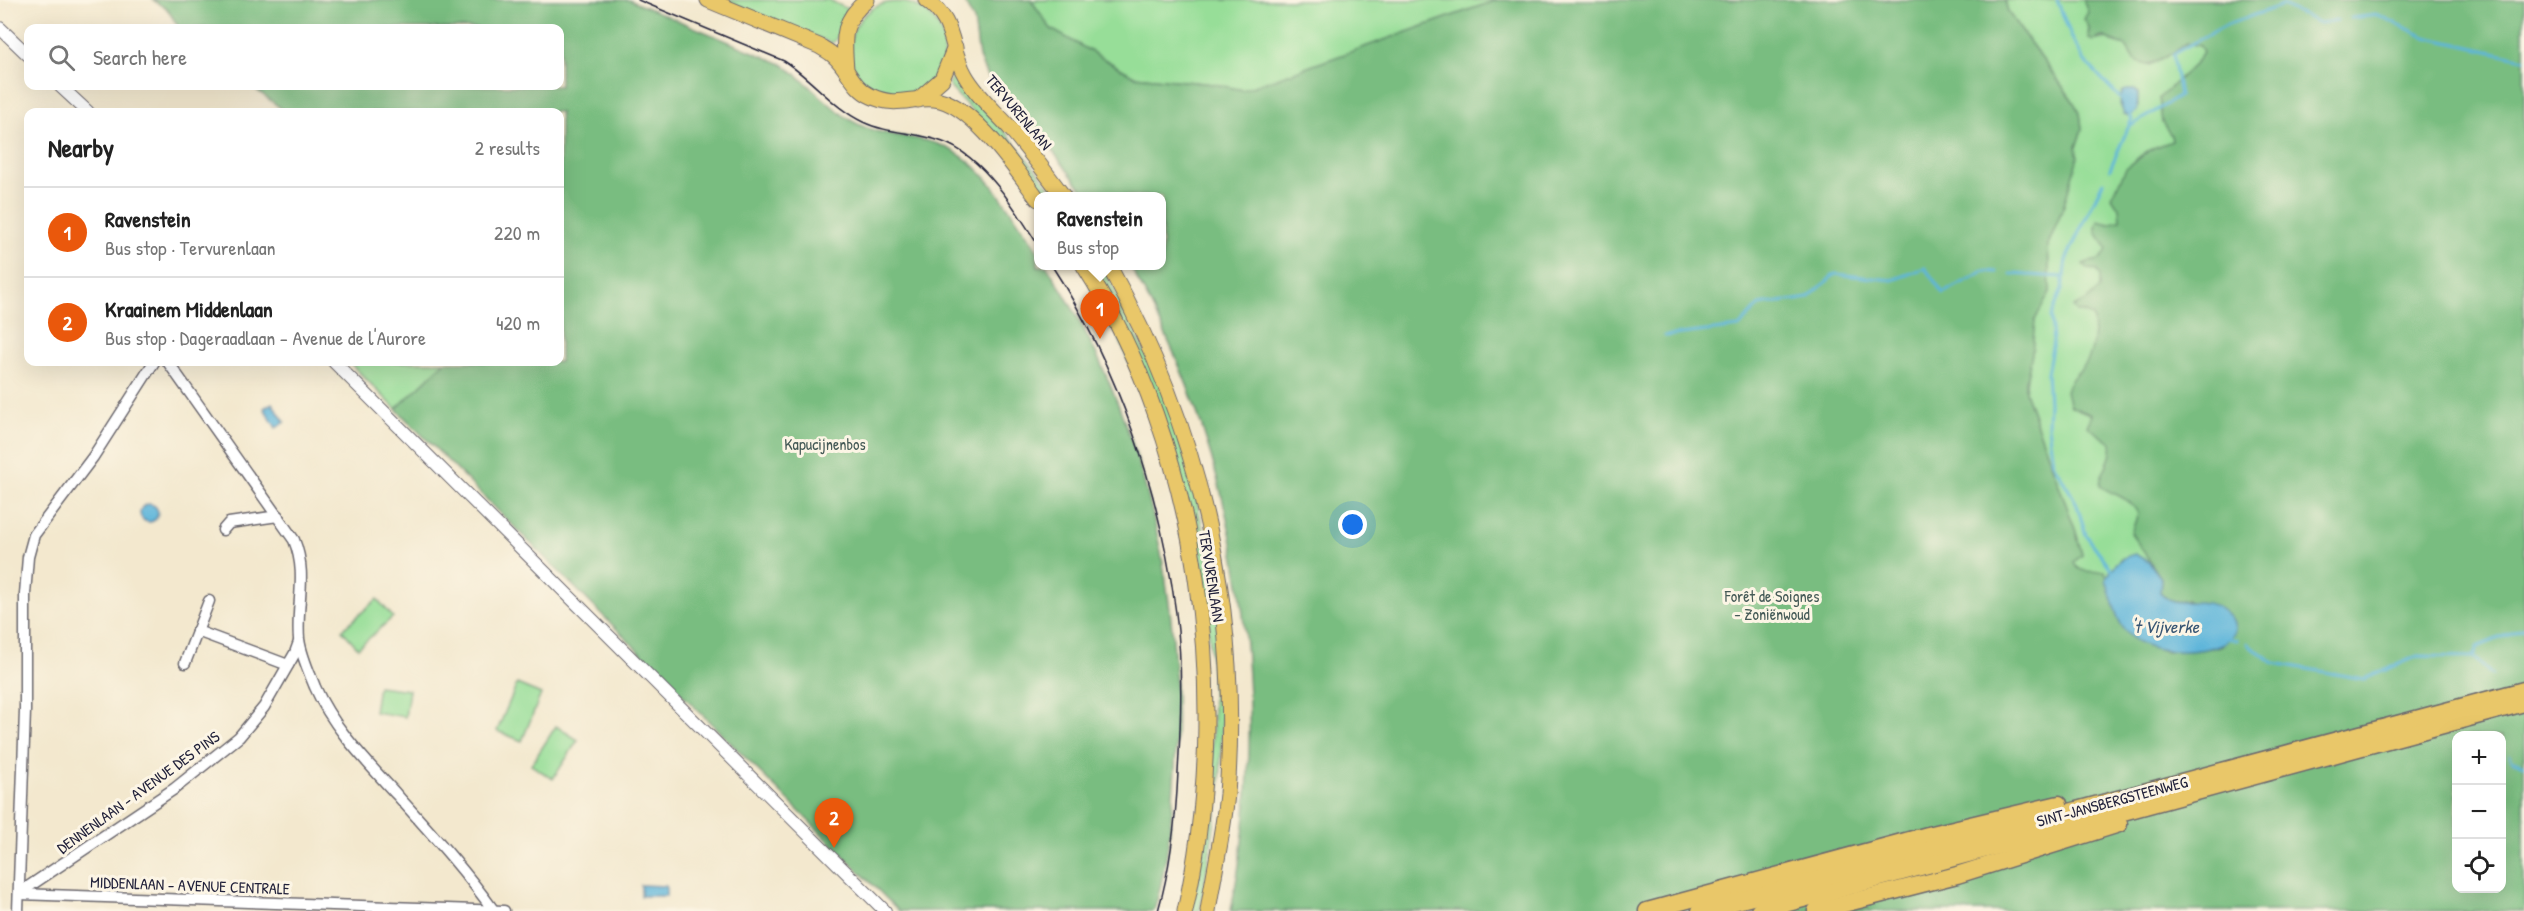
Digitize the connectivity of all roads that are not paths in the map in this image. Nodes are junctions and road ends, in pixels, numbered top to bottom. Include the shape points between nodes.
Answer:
1 (708, 0) edge
2 (867, 0) edge
3 (926, 0) edge
4 (1, 29) edge
5 (955, 47) junction
6 (24, 51) edge
7 (846, 70) junction
8 (64, 90) edge
9 (918, 100) junction
10 (84, 108) edge
11 (1060, 192) edge
12 (1034, 194) edge
13 (1086, 270) edge
14 (1111, 270) edge
15 (151, 366) edge
16 (171, 366) edge
17 (338, 366) edge
18 (278, 516) junction
19 (223, 530) dead end
20 (209, 601) dead end
21 (197, 631) junction
22 (299, 641) junction
23 (185, 663) dead end
24 (288, 665) junction
25 (2524, 690) edge
26 (2524, 703) edge
27 (2227, 771) junction
28 (2214, 787) junction
29 (19, 894) junction
30 (881, 910) edge
31 (18, 911) edge
32 (494, 911) edge
33 (504, 911) edge
34 (1185, 911) edge
35 (1208, 911) edge
36 (1647, 911) edge
37 (1700, 911) edge
38 (1760, 911) edge
39 (1816, 911) edge

1 - 7 main road via 819,46 835,56
2 - 7 main road via 854,12 846,28
3 - 5 main road, TERVURENLAAN via 946,19
4 - 6 street
5 - 9 main road via 942,79
5 - 11 main road, TERVURENLAAN via 971,84
7 - 9 main road via 868,95 901,103
8 - 10 street
9 - 12 main road via 936,99 964,112
13 - 34 main road, TERVURENLAAN via 1146,391 1180,497 1196,576 1205,650 1207,716 1199,836
14 - 35 main road, TERVURENLAAN via 1166,382 1199,482 1219,571 1230,722 1227,795
15 - 29 street via 93,457 34,535 31,546 25,594
16 - 18 street
17 - 30 street
18 - 19 street via 229,523
18 - 22 street via 301,556
20 - 21 street
21 - 23 street
21 - 24 street
22 - 24 street, DENNENLAAN - AVENUE DES PINS
22 - 32 street via 327,710 357,751 463,868
24 - 29 street, DENNENLAAN - AVENUE DES PINS via 240,737 174,789
25 - 27 highway, SINT-JANSBERGSTEENWEG
26 - 28 highway, SINT-JANSBERGSTEENWEG
27 - 36 highway via 2147,781
27 - 37 highway, SINT-JANSBERGSTEENWEG
28 - 38 highway, SINT-JANSBERGSTEENWEG
28 - 39 highway via 2203,797 1957,875
29 - 31 street
29 - 32 street, MIDDENLAAN - AVENUE CENTRALE
32 - 33 street, MIDDENLAAN - AVENUE CENTRALE

